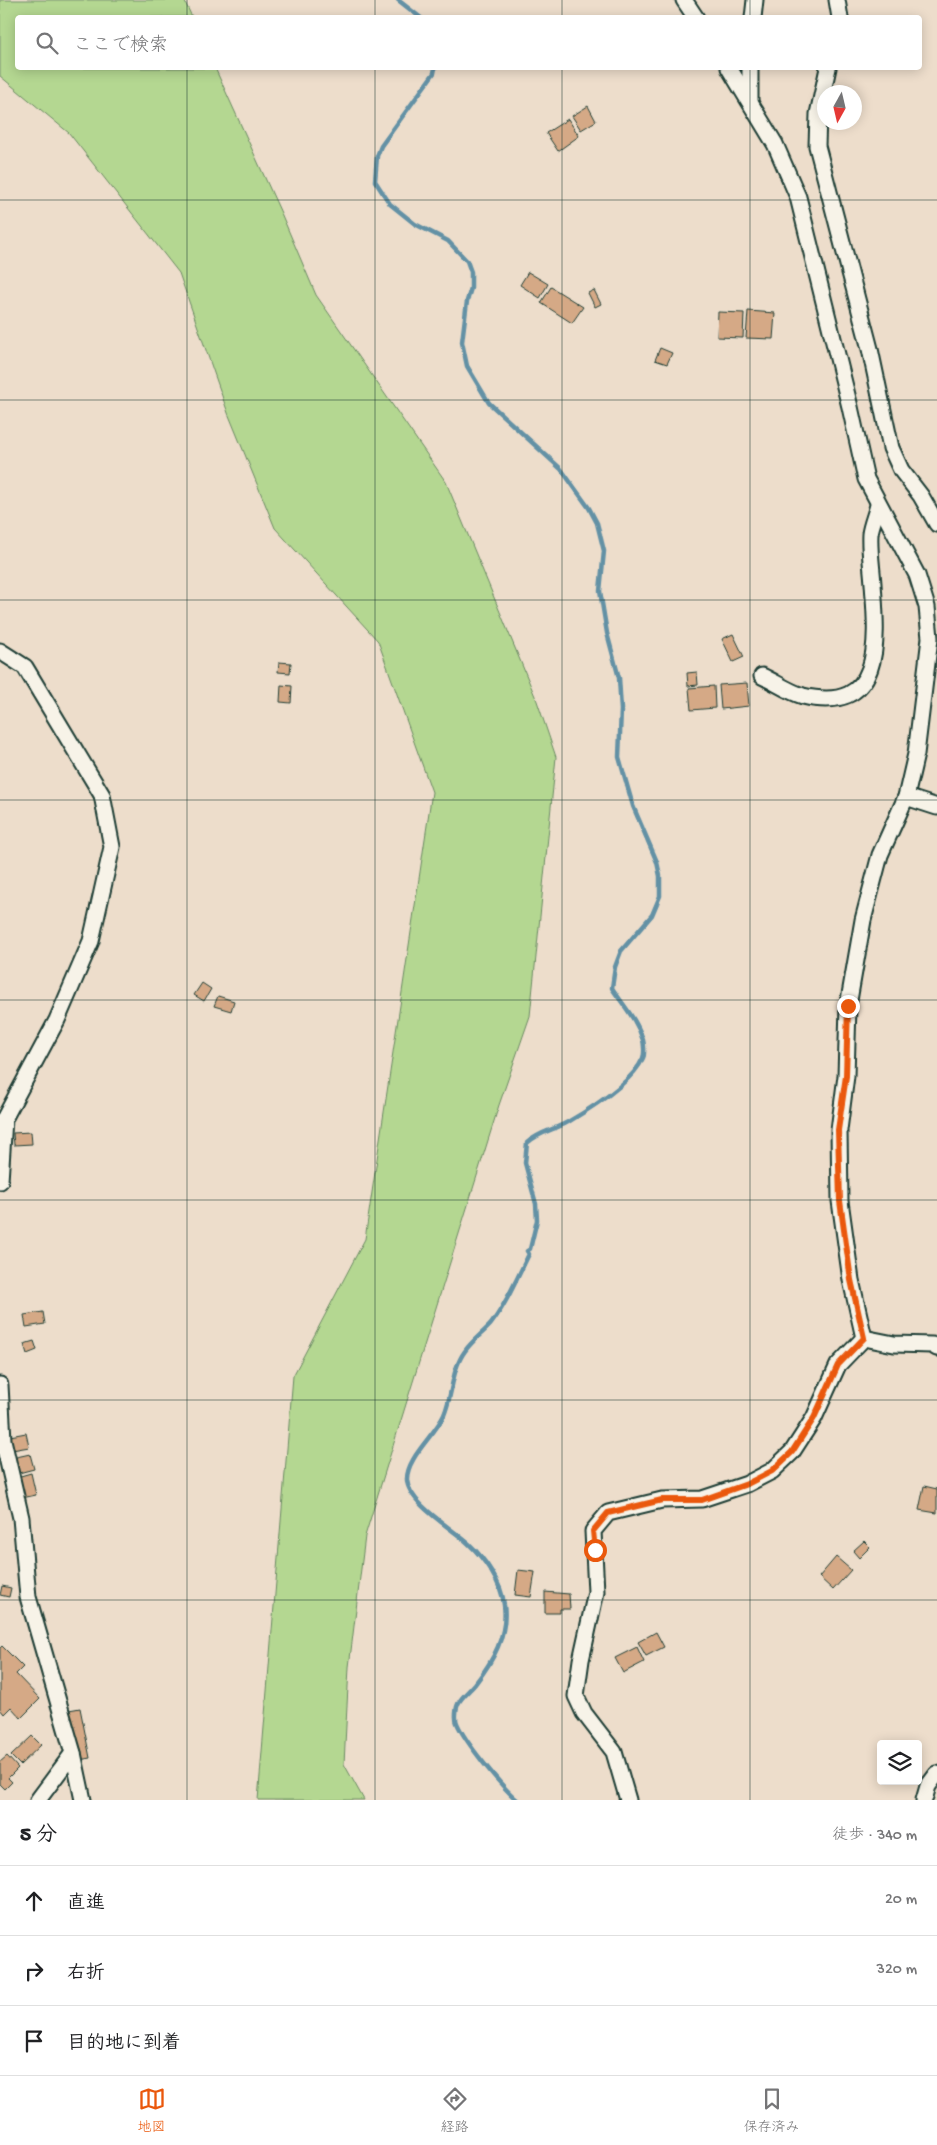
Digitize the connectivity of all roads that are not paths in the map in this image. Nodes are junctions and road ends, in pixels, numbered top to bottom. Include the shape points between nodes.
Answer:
1 (684, 0) edge
2 (755, 0) edge
3 (837, 0) edge
4 (694, 15) edge
5 (753, 15) edge
6 (840, 15) edge
7 (730, 70) edge
8 (750, 70) edge
9 (828, 70) edge
10 (750, 100) junction
11 (878, 505) junction
12 (937, 524) edge
13 (0, 651) edge
14 (762, 676) dead end
15 (906, 797) junction
16 (937, 807) edge
17 (0, 1181) edge
18 (864, 1338) junction
19 (937, 1348) edge
20 (0, 1385) edge
21 (73, 1753) junction
22 (937, 1774) edge
23 (38, 1800) edge
24 (83, 1800) edge
25 (628, 1800) edge
26 (924, 1800) edge

1 - 4 street
2 - 5 street
3 - 6 street
7 - 10 street
8 - 10 street
9 - 12 street via 818,114 817,146 870,349 891,448 901,470
10 - 11 street via 775,144 798,197 866,480
11 - 14 street via 870,534 876,625 874,651 863,684 846,697 832,700 802,696
11 - 15 street via 917,575 927,607 930,638 916,754
13 - 17 street via 25,667 102,795 112,847 91,941 57,1020 4,1119
15 - 16 street
15 - 18 street via 880,855 863,920 848,1006 846,1076 838,1130 840,1201 851,1280
18 - 19 street
18 - 25 street via 838,1365 814,1418 792,1452 772,1471 702,1500 662,1500 608,1513 593,1531 596,1592 576,1696 584,1713 614,1752
20 - 21 street via 3,1440 21,1518 28,1597
21 - 23 street
21 - 24 street
22 - 26 street via 928,1786

